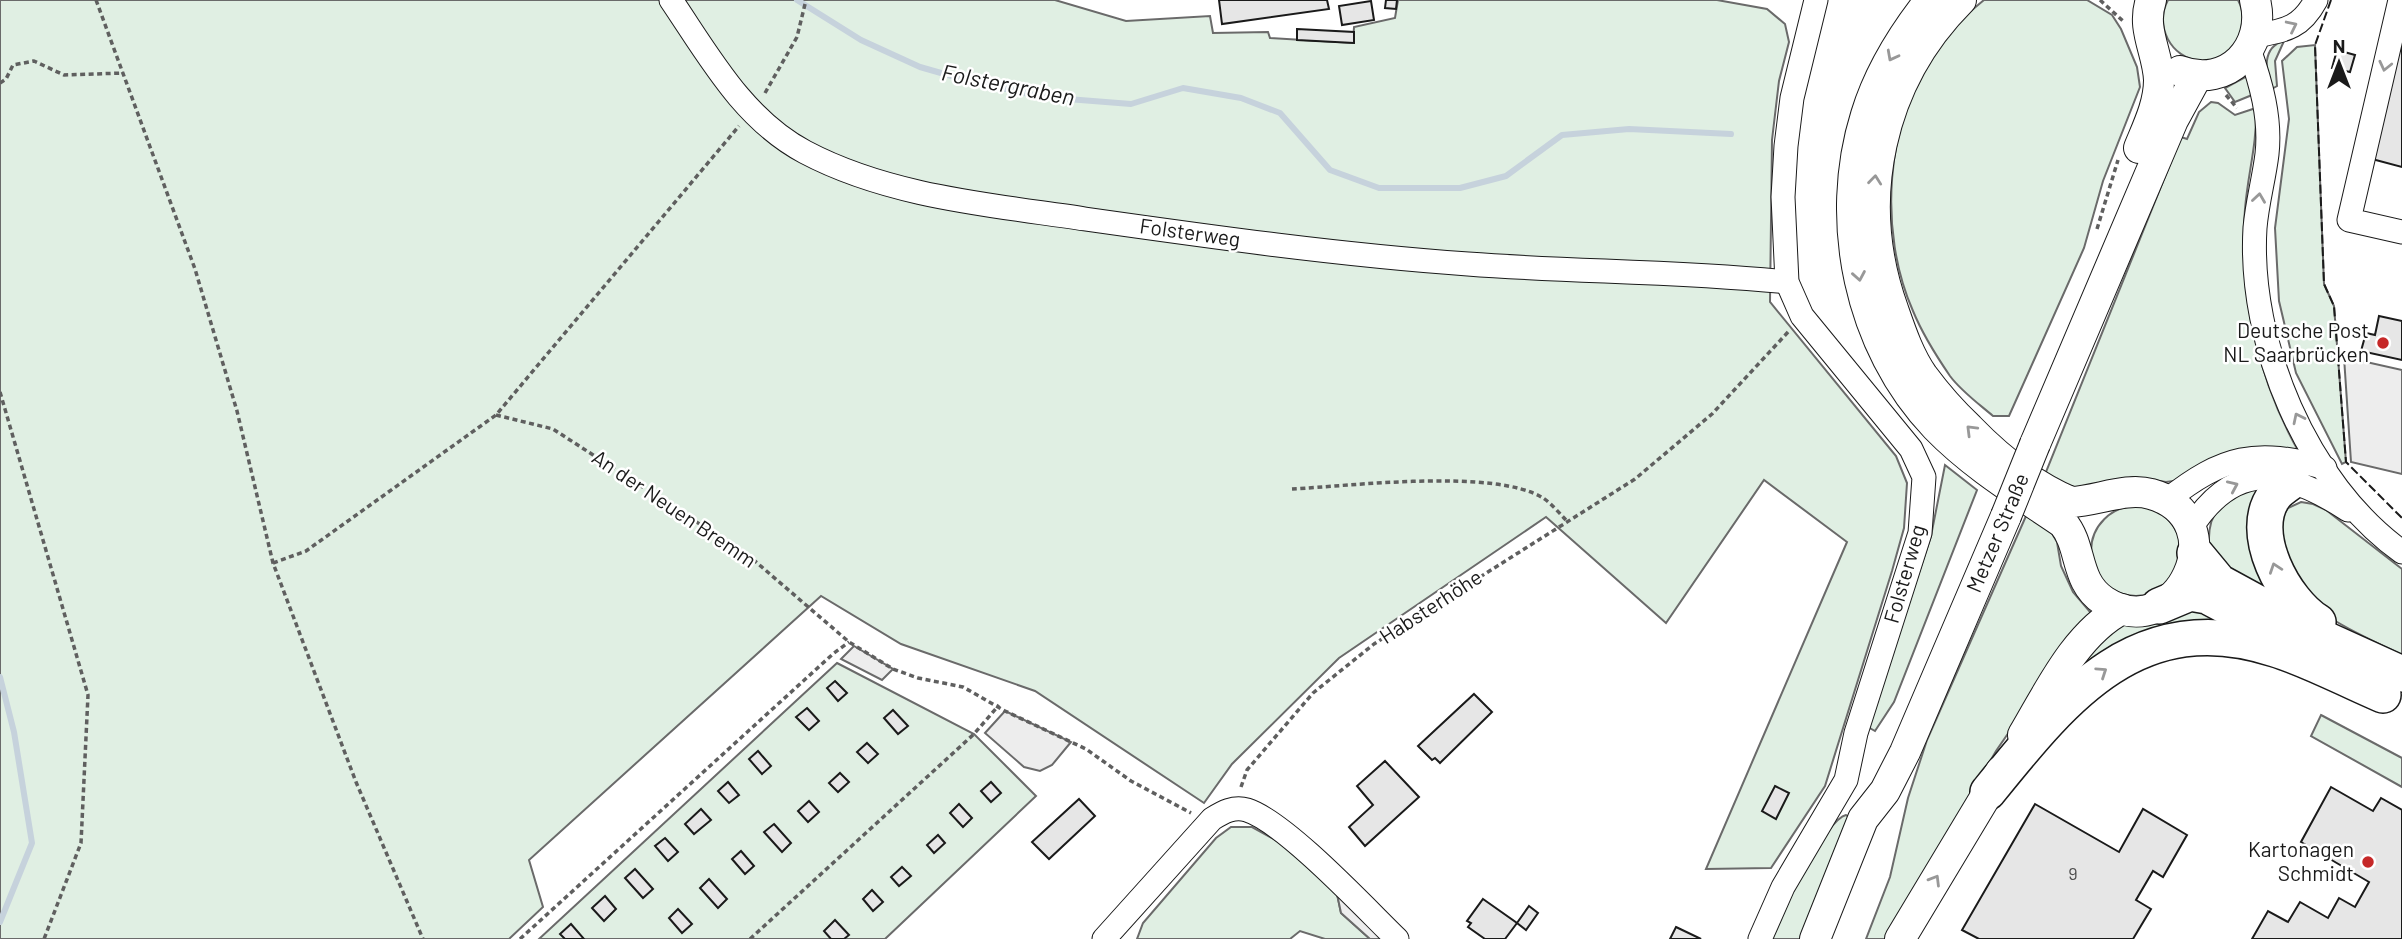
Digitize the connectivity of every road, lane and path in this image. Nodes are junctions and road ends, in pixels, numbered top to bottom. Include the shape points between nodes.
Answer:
1 (96, 0) edge
2 (671, 0) edge
3 (806, 0) edge
4 (1816, 0) edge
5 (1930, 0) edge
6 (1961, 0) edge
7 (2255, 0) edge
8 (2316, 0) edge
9 (2400, 0) edge
10 (2129, 11) edge
11 (2253, 43) junction
12 (123, 73) junction
13 (0, 83) edge
14 (2209, 83) junction
15 (2237, 108) dead end
16 (752, 112) junction
17 (2402, 232) edge
18 (2106, 272) junction
19 (1787, 282) junction
20 (1802, 316) junction
21 (0, 392) edge
22 (496, 415) junction
23 (2325, 468) junction
24 (2292, 481) junction
25 (1292, 489) dead end
26 (2113, 496) junction
27 (2167, 500) junction
28 (2360, 517) junction
29 (1566, 520) junction
30 (2193, 540) junction
31 (2402, 552) edge
32 (2076, 556) junction
33 (273, 563) junction
34 (2159, 606) junction
35 (2122, 609) junction
36 (849, 642) junction
37 (2391, 684) edge
38 (999, 705) junction
39 (1846, 780) junction
40 (1885, 791) junction
41 (1988, 792) junction
42 (1234, 808) junction
43 (1212, 819) junction
44 (44, 939) edge
45 (423, 939) edge
46 (520, 939) edge
47 (750, 939) edge
48 (1104, 939) edge
49 (1396, 939) edge
50 (1760, 939) edge
51 (1815, 939) edge
52 (1831, 939) edge
53 (1900, 939) edge

1 - 12 path
2 - 16 street, Folsterweg via 725,81
3 - 16 path via 797,37
4 - 19 street, Folsterweg via 1792,97 1786,146
5 -> 32 main road via 1879,80 1857,149 1852,211 1861,288 1889,363 1911,397 1968,457 2063,523 2073,535
26 -> 6 main road via 2071,502 2058,497 1983,443 1922,374 1883,282 1873,215 1880,146 1920,49
7 - 11 main road via 2258,19
11 -> 8 street via 2306,19
9 -> 17 street via 2349,220
10 - 14 main road, Metzer Straße via 2169,65
10 - 18 main road, Metzer Straße via 2159,78 2158,93 2118,202
11 - 14 main road
23 -> 11 street via 2278,379 2259,305 2255,228 2268,131
12 - 13 path via 64,75 34,61 13,65
12 - 33 path via 195,269 237,411
14 - 15 path
14 - 18 main road, Metzer Straße via 2182,100
16 - 19 street, Folsterweg via 805,152 846,169 924,193 969,201 1398,258
16 - 22 path
18 - 40 main road, Metzer Straße, bridge via 2006,516
19 - 20 street, Folsterweg
20 - 29 path, Habsterhöhe via 1675,448 1635,479
20 - 39 street, Folsterweg via 1911,449 1924,477 1920,533 1856,733
21 - 44 path via 88,695 81,843
22 - 33 path via 306,551
22 - 36 path, An der Neuen Bremm via 553,429 749,556
23 - 27 street via 2250,456 2220,464
23 - 28 street
24 - 28 street
30 -> 24 street via 2206,504 2226,487 2248,479
37 -> 24 highway via 2302,612 2276,574 2267,513 2274,495
25 - 29 path via 1457,480 1520,488 1543,498
26 - 27 main road via 2149,493
26 - 32 main road via 2085,520
27 - 30 main road via 2181,512
28 - 31 street
29 - 42 path, Habsterhöhe via 1374,644 1313,693 1247,770
30 - 34 main road via 2187,582
30 - 37 highway via 2219,582 2316,635
32 - 35 main road via 2091,590
33 - 45 path via 356,782
34 - 35 main road
34 - 37 highway via 2190,593 2207,596 2310,650
35 - 41 main road via 2101,620 2085,639
36 - 38 path via 893,669 963,687
36 - 46 path
41 -> 37 highway via 2073,694 2117,662 2145,649 2197,639 2234,639
38 - 43 path via 1086,749 1181,810
38 - 47 path via 974,734
39 - 40 street
39 - 50 street via 1783,887
40 - 51 main road, Metzer Straße via 1863,819
40 - 52 main road, Metzer Straße via 1879,825
53 -> 41 main road
42 - 43 street
42 - 49 street via 1257,814 1287,836
43 - 48 street

